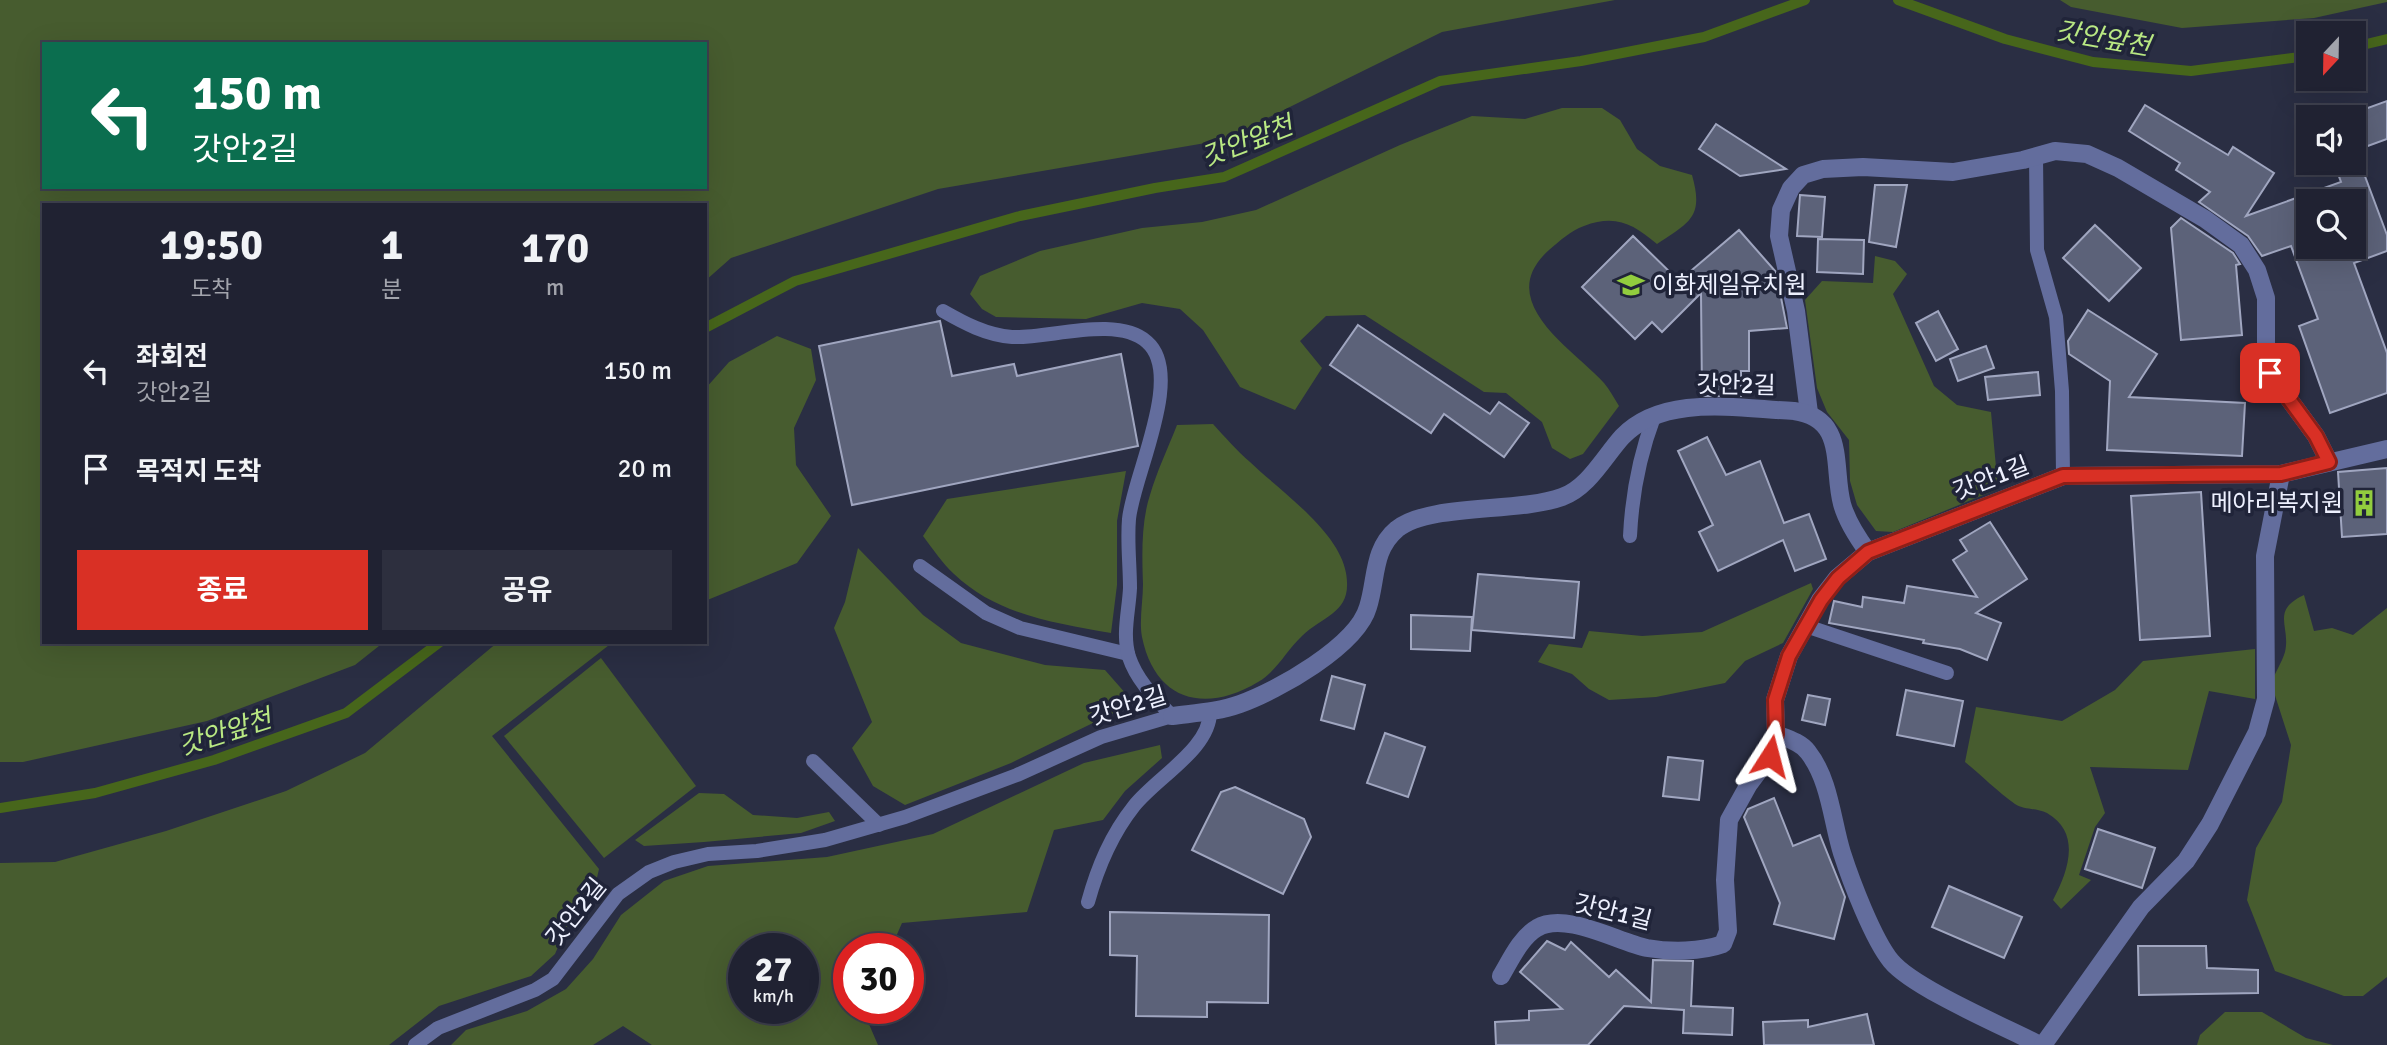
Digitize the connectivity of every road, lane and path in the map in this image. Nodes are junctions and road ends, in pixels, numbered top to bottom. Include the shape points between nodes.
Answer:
1 (2036, 156) junction
2 (943, 312) dead end
3 (1809, 412) junction
4 (1654, 417) junction
5 (2387, 449) edge
6 (2329, 462) junction
7 (2281, 474) junction
8 (2063, 476) junction
9 (1630, 536) dead end
10 (1868, 552) junction
11 (920, 566) dead end
12 (1807, 626) junction
13 (1128, 654) junction
14 (1947, 673) dead end
15 (1210, 712) junction
16 (1172, 716) junction
17 (1776, 734) junction
18 (813, 761) dead end
19 (878, 825) junction
20 (1088, 902) dead end
21 (1501, 976) dead end
22 (415, 1045) edge
23 (2042, 1045) edge

1 - 3 street, 갓안2길 via 1953,172 1823,169 1803,175 1791,188 1779,236 1797,311
1 - 6 street, 갓안2길 via 2055,151 2097,159 2205,219 2241,245 2258,270 2266,298 2270,373 2316,436
1 - 8 lane via 2037,250 2056,317
2 - 13 lane via 973,328 1012,337 1121,331 1145,340 1158,354 1160,382 1154,426 1129,518
3 - 4 street, 갓안2길 via 1689,407
3 - 10 street, 갓안2길 via 1829,431 1841,502 1852,530
4 - 9 lane via 1640,453
4 - 15 street, 갓안2길 via 1623,435 1580,486 1564,496 1530,505 1418,517 1397,529 1374,565 1368,608 1344,641 1275,688
5 - 6 street, 갓안1길
6 - 7 street, 갓안1길
7 - 8 street, 갓안1길
7 - 23 street via 2265,555 2266,699 2257,732 2217,813 2186,861 2141,907
8 - 10 street, 갓안1길
10 - 12 street, 갓안1길 via 1838,578
11 - 13 lane via 986,612 1020,628
12 - 14 lane
12 - 17 street, 갓안1길 via 1789,656 1775,700
13 - 16 lane via 1149,691
15 - 16 street, 갓안2길
15 - 20 lane via 1202,741 1135,804 1111,839
16 - 19 lane, 갓안2길 via 1101,737 1017,775
17 - 21 street, 갓안1길 via 1770,756 1729,820 1728,931 1723,944 1707,949 1649,948 1590,928 1550,923 1536,928
17 - 23 street via 1807,750 1816,766 1842,854 1892,962 1942,995
18 - 19 lane
19 - 22 lane, 갓안2길 via 825,840 708,854 649,872 618,894 553,979 438,1028

